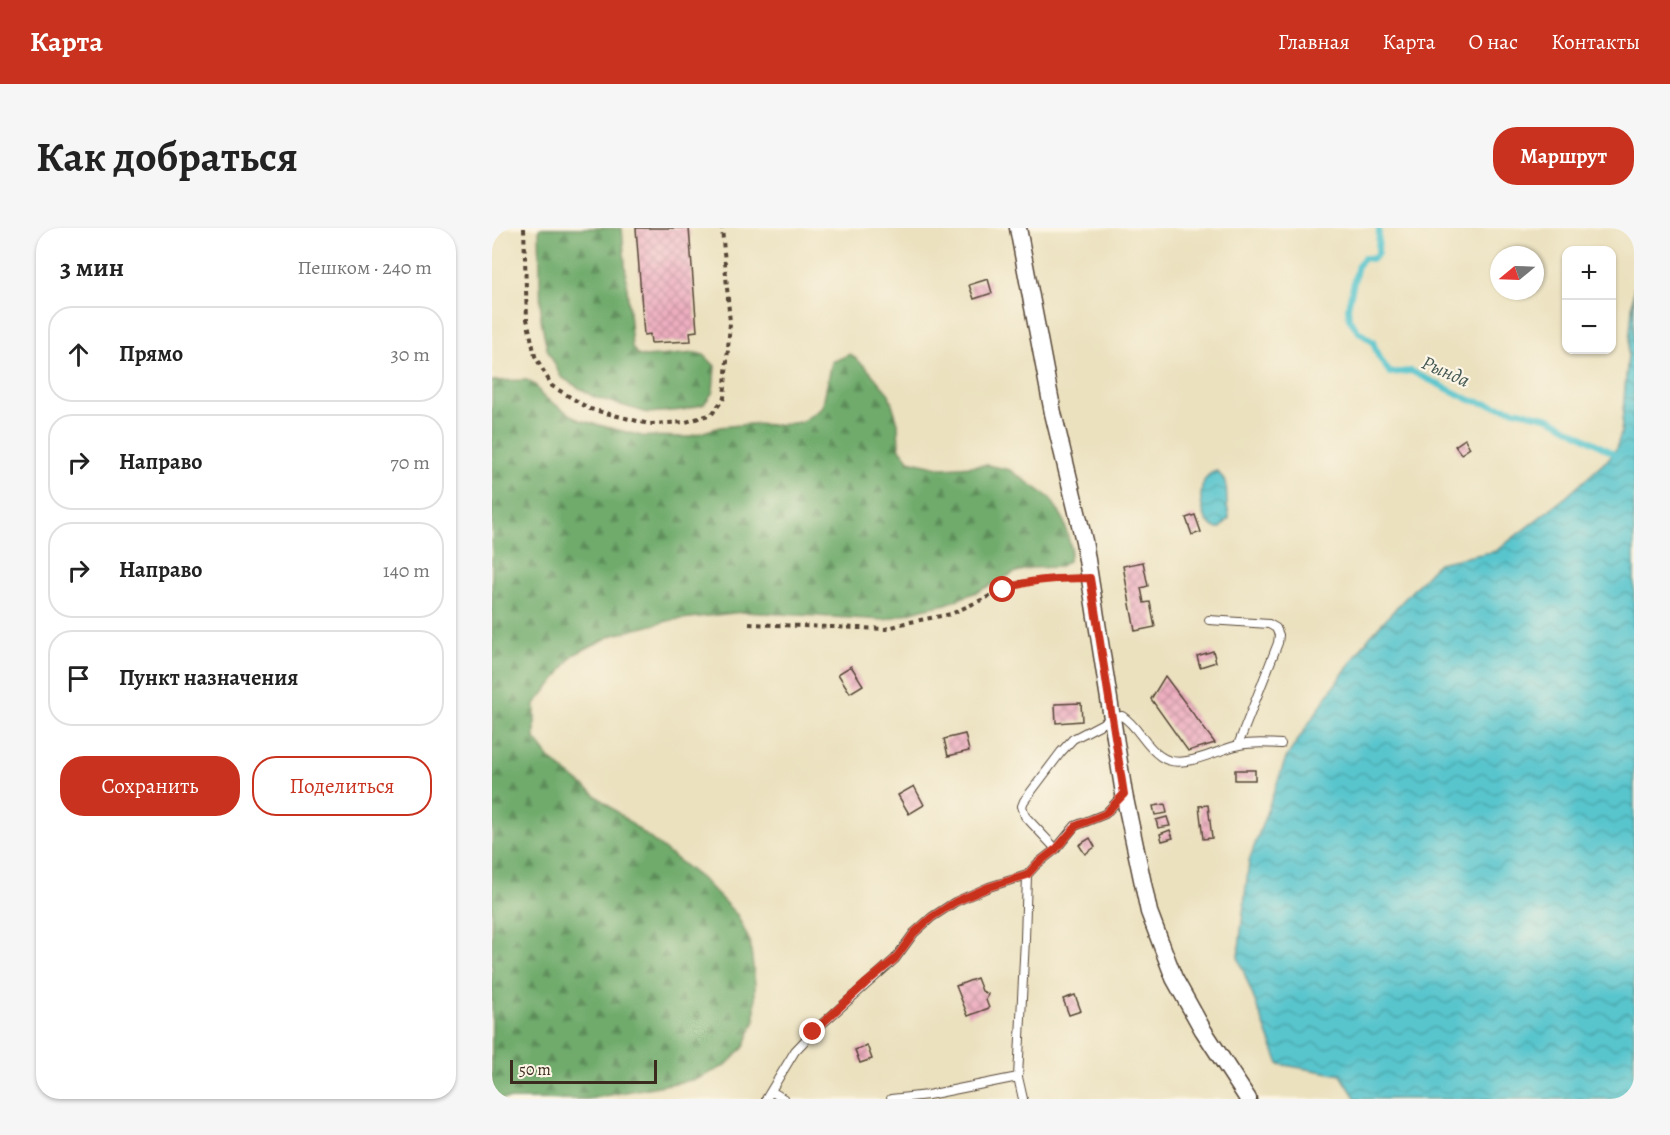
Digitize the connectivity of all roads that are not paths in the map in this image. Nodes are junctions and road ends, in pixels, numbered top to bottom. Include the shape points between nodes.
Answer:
1 (1018, 228) edge
2 (1209, 620) dead end
3 (1113, 718) junction
4 (1281, 744) dead end
5 (1238, 745) junction
6 (1124, 794) junction
7 (1056, 849) junction
8 (1027, 875) junction
9 (1018, 1077) junction
10 (771, 1091) junction
11 (766, 1099) edge
12 (784, 1099) edge
13 (891, 1099) edge
14 (1023, 1099) edge
15 (1248, 1099) edge

1 - 3 street via 1053,412 1084,541
2 - 5 lane via 1269,624 1279,635
3 - 5 lane via 1122,716 1128,720 1148,745 1172,762
3 - 6 street
3 - 7 lane via 1066,746 1024,801 1025,816
4 - 5 lane
6 - 7 lane via 1105,814 1076,826
6 - 15 street via 1149,912 1174,978
7 - 8 lane
8 - 9 lane
8 - 10 lane via 963,898 932,917 895,959 795,1051
9 - 13 lane
9 - 14 lane
10 - 11 lane
10 - 12 lane

